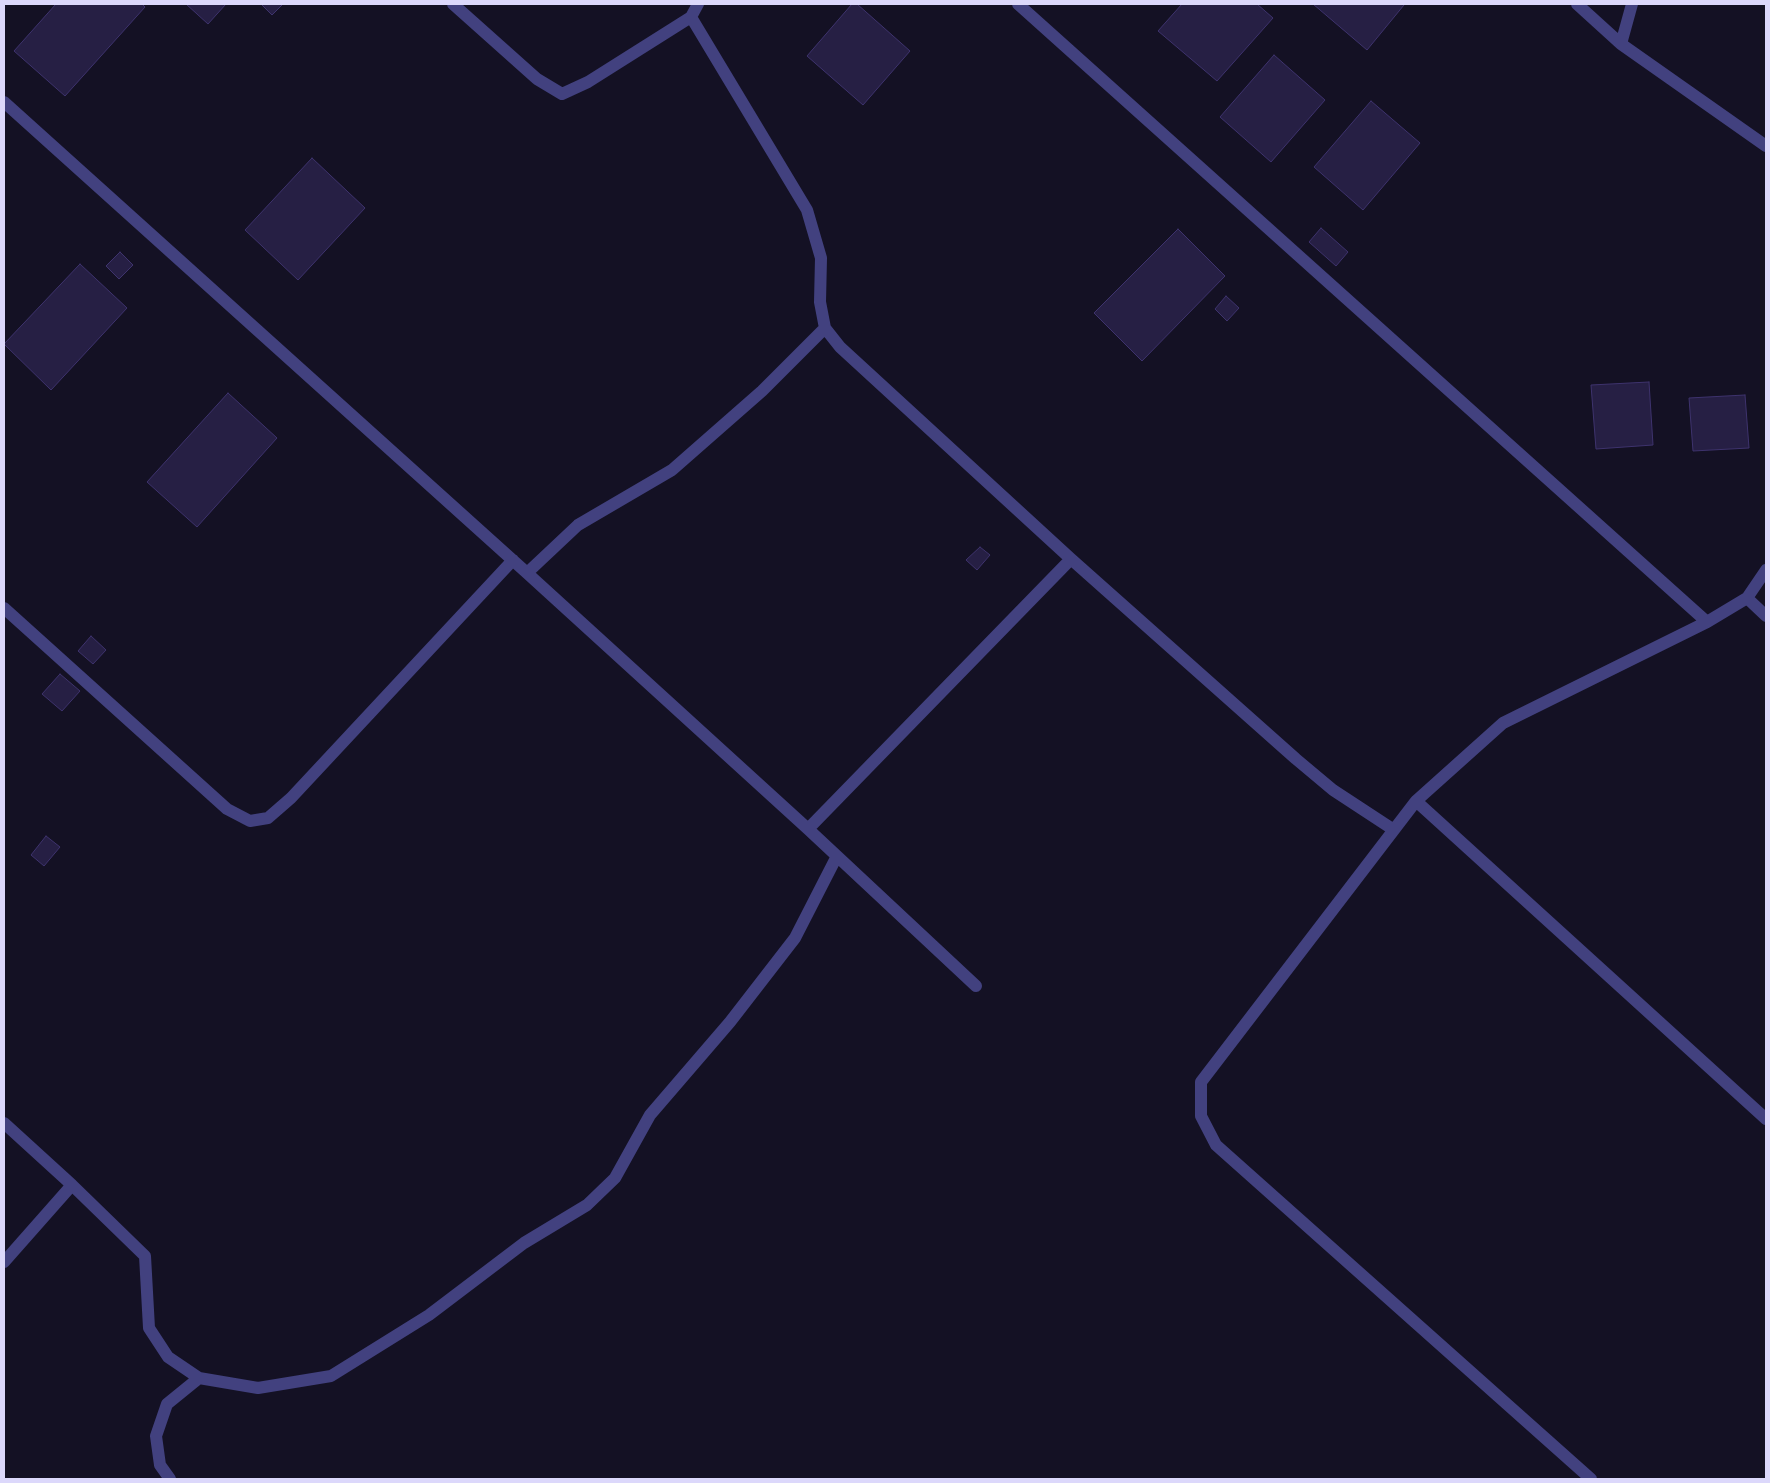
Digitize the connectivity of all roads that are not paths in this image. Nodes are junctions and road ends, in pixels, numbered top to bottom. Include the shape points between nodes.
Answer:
1 (453, 4) edge
2 (698, 4) edge
3 (1577, 4) edge
4 (1632, 4) edge
5 (1026, 6) edge
6 (691, 17) junction
7 (1622, 44) junction
8 (4, 102) edge
9 (1766, 146) edge
10 (825, 328) junction
11 (1071, 559) junction
12 (514, 560) junction
13 (1766, 570) edge
14 (527, 573) junction
15 (1747, 598) junction
16 (4, 608) edge
17 (1766, 616) edge
18 (1707, 622) junction
19 (1416, 801) junction
20 (808, 829) junction
21 (1394, 830) junction
22 (837, 856) junction
23 (976, 986) dead end
24 (1766, 1119) edge
25 (4, 1123) edge
26 (72, 1185) junction
27 (4, 1262) edge
28 (199, 1378) junction
29 (170, 1479) edge
30 (1591, 1479) edge

1 - 6 street via 537,79 562,94 588,82
2 - 6 street
3 - 7 street
4 - 7 street
5 - 18 street
6 - 10 street via 807,210 821,258 820,302
7 - 9 street
8 - 12 street
10 - 11 street via 840,347
10 - 14 street via 762,391 672,470 578,525
11 - 20 street
11 - 21 street via 1296,759 1333,790
12 - 14 street
12 - 16 street via 291,798 268,818 250,821 227,809
13 - 15 street
14 - 20 street
15 - 17 street
15 - 18 street
18 - 19 street via 1503,723
19 - 21 street
19 - 24 street
20 - 22 street
21 - 30 street via 1201,1082 1201,1116 1216,1145
22 - 23 street
22 - 28 street via 795,938 730,1022 650,1115 615,1178 587,1205 524,1243 429,1316 331,1376 258,1388
25 - 26 street
26 - 27 street
26 - 28 street via 145,1256 149,1328 168,1357
28 - 29 street via 167,1404 156,1436 160,1466

